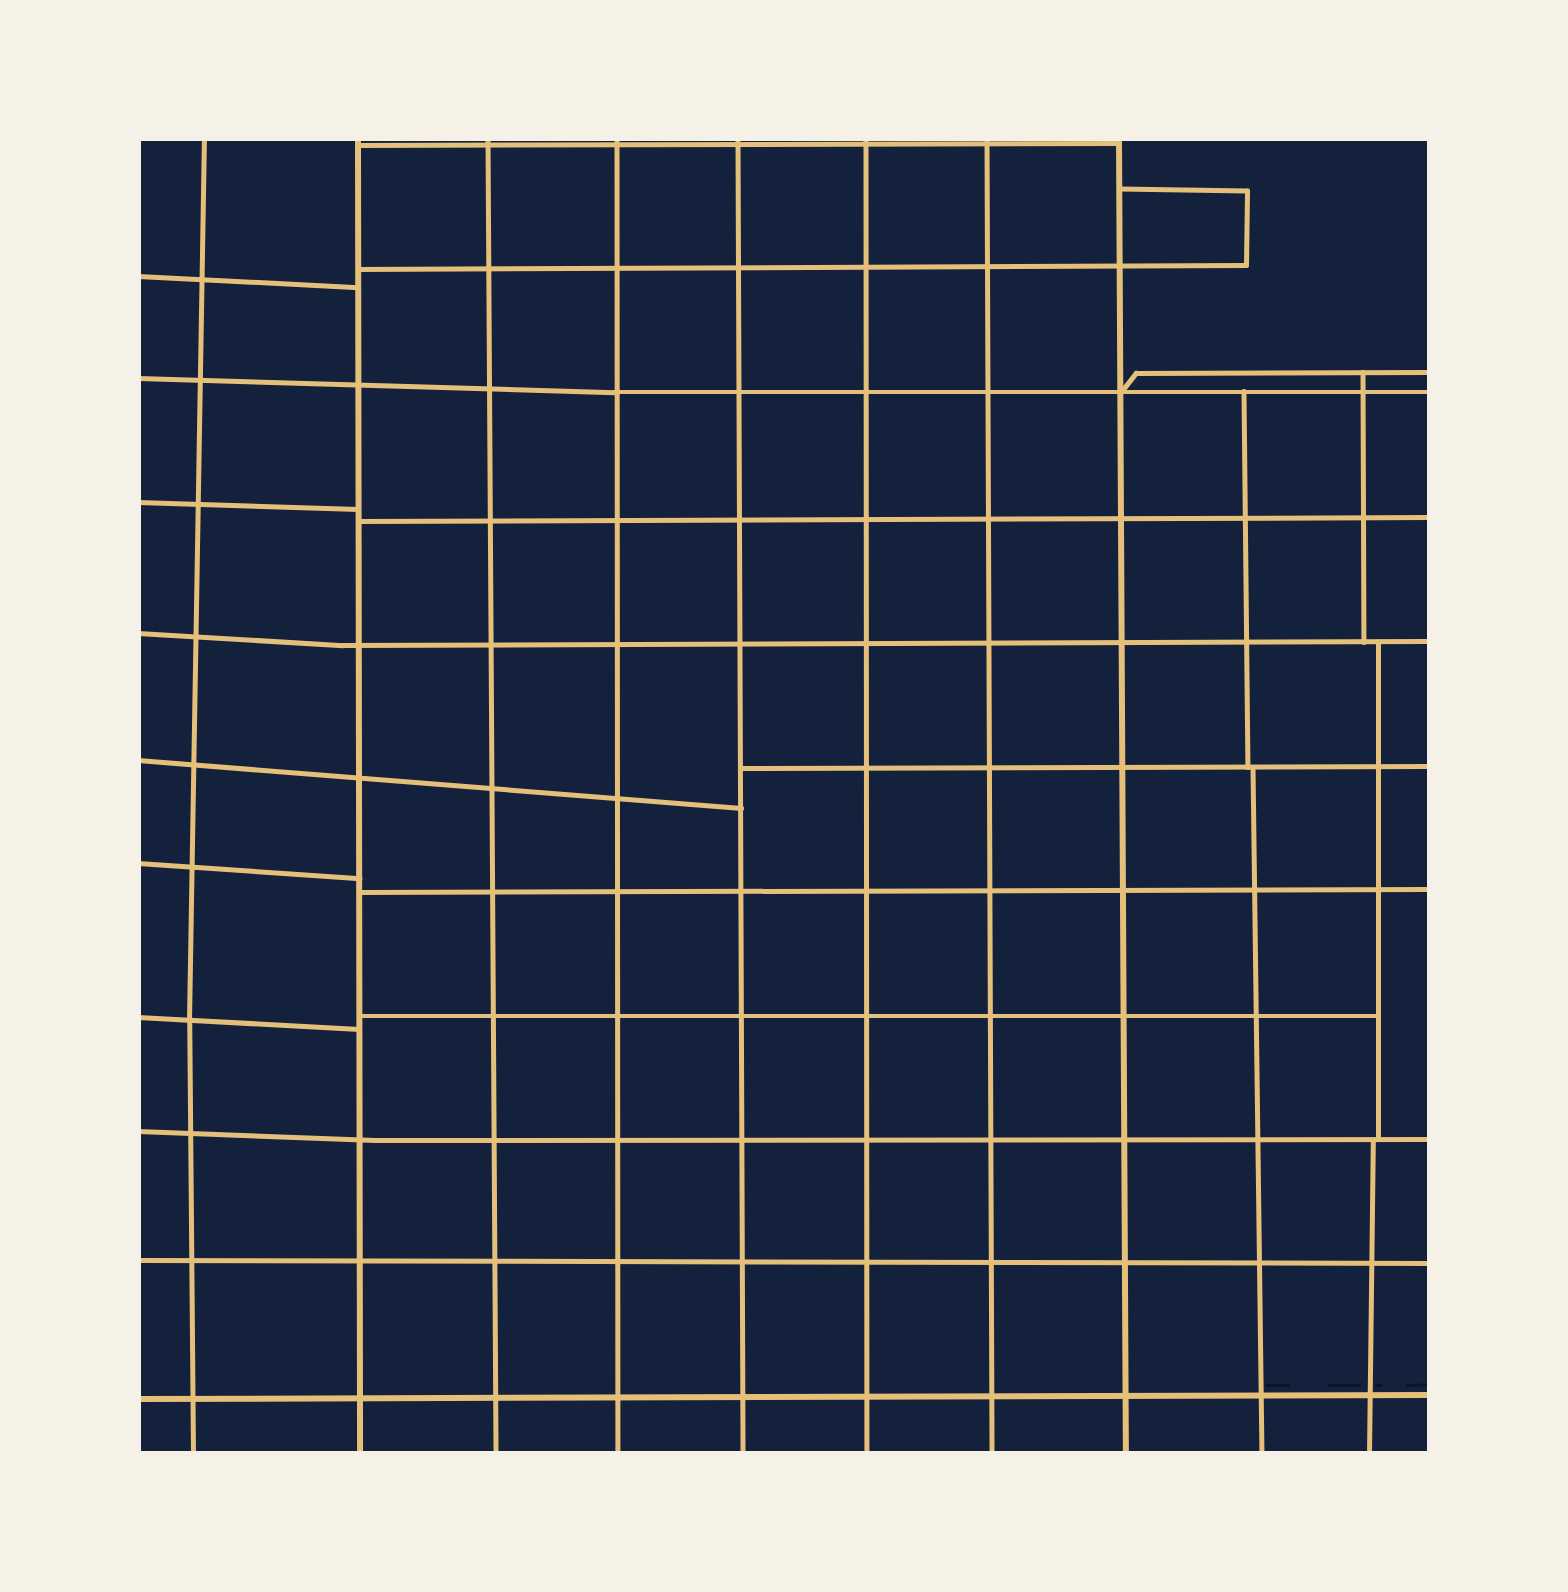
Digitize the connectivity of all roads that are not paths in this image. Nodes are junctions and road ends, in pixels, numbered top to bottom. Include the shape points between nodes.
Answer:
1 (204, 138) edge
2 (987, 139) edge
3 (738, 140) edge
4 (866, 140) edge
5 (1119, 140) edge
6 (488, 141) edge
7 (617, 141) edge
8 (358, 142) edge
9 (1120, 188) junction
10 (612, 267) junction
11 (1119, 267) junction
12 (737, 268) junction
13 (866, 268) junction
14 (988, 268) junction
15 (358, 269) junction
16 (489, 269) junction
17 (138, 276) edge
18 (202, 280) junction
19 (358, 287) junction
20 (1430, 371) edge
21 (1250, 372) junction
22 (1363, 372) junction
23 (138, 378) edge
24 (201, 382) junction
25 (358, 388) junction
26 (489, 391) junction
27 (738, 391) junction
28 (988, 391) junction
29 (1363, 391) junction
30 (614, 392) junction
31 (864, 392) junction
32 (1120, 392) junction
33 (1247, 392) junction
34 (1430, 392) edge
35 (138, 502) edge
36 (198, 504) junction
37 (358, 509) junction
38 (1246, 516) junction
39 (1365, 516) junction
40 (1121, 517) junction
41 (1430, 517) edge
42 (988, 518) junction
43 (615, 519) junction
44 (739, 519) junction
45 (864, 519) junction
46 (493, 520) junction
47 (358, 521) junction
48 (138, 633) edge
49 (196, 636) junction
50 (1430, 641) edge
51 (616, 642) junction
52 (1247, 642) junction
53 (1364, 642) junction
54 (1378, 642) junction
55 (1121, 643) junction
56 (358, 644) junction
57 (492, 644) junction
58 (740, 644) junction
59 (865, 644) junction
60 (989, 644) junction
61 (138, 760) edge
62 (194, 764) junction
63 (1121, 766) junction
64 (1378, 766) junction
65 (1430, 766) edge
66 (989, 767) junction
67 (1251, 767) junction
68 (740, 768) junction
69 (865, 768) junction
70 (358, 778) junction
71 (492, 791) junction
72 (616, 801) junction
73 (741, 808) junction
74 (138, 863) edge
75 (192, 867) junction
76 (359, 878) junction
77 (1258, 889) junction
78 (1378, 889) junction
79 (1430, 889) edge
80 (1122, 890) junction
81 (989, 891) junction
82 (359, 892) junction
83 (492, 892) junction
84 (617, 892) junction
85 (740, 892) junction
86 (865, 892) junction
87 (740, 1015) junction
88 (1258, 1015) junction
89 (359, 1016) junction
90 (493, 1016) junction
91 (617, 1016) junction
92 (866, 1016) junction
93 (990, 1016) junction
94 (1123, 1016) junction
95 (1377, 1016) junction
96 (138, 1017) edge
97 (189, 1021) junction
98 (359, 1029) junction
99 (138, 1131) edge
100 (189, 1133) junction
101 (741, 1139) junction
102 (1376, 1139) junction
103 (1430, 1139) edge
104 (359, 1140) junction
105 (866, 1140) junction
106 (991, 1140) junction
107 (493, 1141) junction
108 (618, 1141) junction
109 (1123, 1141) junction
110 (1260, 1141) junction
111 (359, 1257) junction
112 (493, 1258) junction
113 (617, 1259) junction
114 (138, 1260) edge
115 (190, 1261) junction
116 (1124, 1263) junction
117 (1430, 1263) edge
118 (991, 1264) junction
119 (1261, 1264) junction
120 (1372, 1264) junction
121 (741, 1265) junction
122 (866, 1265) junction
123 (1126, 1394) junction
124 (1262, 1394) junction
125 (1368, 1395) junction
126 (1430, 1395) edge
127 (992, 1396) junction
128 (743, 1397) junction
129 (867, 1397) junction
130 (618, 1398) junction
131 (138, 1399) edge
132 (495, 1399) junction
133 (192, 1400) junction
134 (360, 1400) junction
135 (193, 1454) edge
136 (360, 1454) edge
137 (496, 1454) edge
138 (618, 1454) edge
139 (743, 1454) edge
140 (867, 1454) edge
141 (992, 1454) edge
142 (1126, 1454) edge
143 (1262, 1454) edge
144 (1369, 1454) edge

1 - 18 street
2 - 4 street
2 - 5 street
2 - 14 street
3 - 4 street
3 - 7 street
3 - 12 street
4 - 13 street
5 - 9 main road
6 - 7 street
6 - 8 street
6 - 16 street
7 - 10 street
8 - 15 main road
9 - 11 main road
9 - 11 street via 1247,191 1246,265
10 - 12 street
10 - 16 street
10 - 30 street
11 - 14 street
11 - 32 main road
12 - 13 street
12 - 27 street
13 - 14 street
13 - 31 street
14 - 28 street
15 - 16 street
15 - 19 main road
16 - 26 street
17 - 18 street
18 - 19 street
18 - 24 street
19 - 25 main road
20 - 22 street
21 - 22 street
21 - 32 street via 1136,373
21 - 33 street
22 - 29 street
23 - 24 street
24 - 25 street
24 - 36 street
25 - 26 street
25 - 37 main road
26 - 30 street
26 - 46 street
27 - 30 street
27 - 31 street
27 - 44 street
28 - 31 street
28 - 32 street
28 - 42 street
29 - 33 street
29 - 34 street
29 - 39 street
30 - 43 street
31 - 45 street
32 - 33 street
32 - 40 main road
33 - 38 street
35 - 36 street
36 - 37 street
36 - 49 street
37 - 47 main road
38 - 39 street
38 - 40 street
38 - 52 street
39 - 41 street
39 - 53 street
40 - 42 street
40 - 55 main road
42 - 45 street
42 - 60 street
43 - 44 street
43 - 46 street
43 - 51 street
44 - 45 street
44 - 58 street
45 - 59 street
46 - 47 street
46 - 57 street
47 - 56 main road
48 - 49 street
49 - 56 street
49 - 62 street
50 - 54 street
51 - 57 street
51 - 58 street
51 - 72 street
52 - 53 street
52 - 55 street
52 - 67 street
53 - 54 street
54 - 64 street
55 - 60 street
55 - 63 main road
56 - 57 street
56 - 70 main road
57 - 71 street
58 - 59 street
58 - 68 street
59 - 60 street
59 - 69 street
60 - 66 street
61 - 62 street
62 - 70 street
62 - 75 street
63 - 66 street
63 - 67 street
63 - 80 main road
64 - 65 street
64 - 67 street
64 - 78 street
66 - 69 street
66 - 81 street
67 - 77 street
68 - 69 street
68 - 73 street
69 - 86 street
70 - 71 street
70 - 76 main road
71 - 72 street
71 - 83 street
72 - 73 street
72 - 84 street
73 - 85 street
74 - 75 street
75 - 76 street
75 - 97 street
76 - 82 main road
77 - 78 street
77 - 80 street
77 - 88 street
78 - 79 street
78 - 95 street
80 - 81 street
80 - 94 main road
81 - 86 street
81 - 93 street
82 - 83 street
82 - 89 main road
83 - 84 street
83 - 90 street
84 - 85 street
84 - 91 street
85 - 86 street
85 - 87 street
86 - 92 street
87 - 91 street
87 - 92 street
87 - 101 street
88 - 94 street
88 - 95 street
88 - 110 street
89 - 90 street
89 - 98 main road
90 - 91 street
90 - 107 street
91 - 108 street
92 - 93 street
92 - 105 street
93 - 94 street
93 - 106 street
94 - 109 main road
95 - 102 street
96 - 97 street
97 - 98 street
97 - 100 street
98 - 104 main road
99 - 100 street
100 - 104 street
100 - 115 street
101 - 105 street
101 - 108 street
101 - 121 street
102 - 103 street
102 - 110 street
102 - 120 street
104 - 107 street
104 - 111 main road
105 - 106 street
105 - 122 street
106 - 109 street
106 - 118 street
107 - 108 street
107 - 112 street
108 - 113 street
109 - 110 street
109 - 116 main road
110 - 119 street
111 - 112 street
111 - 115 street
111 - 134 main road
112 - 113 street
112 - 132 street
113 - 121 street
113 - 130 street
114 - 115 street
115 - 133 street
116 - 118 street
116 - 119 street
116 - 123 main road
117 - 120 street
118 - 122 street
118 - 127 street
119 - 120 street
119 - 124 street
120 - 125 street
121 - 122 street
121 - 128 street
122 - 129 street
123 - 124 main road
123 - 127 main road
123 - 142 main road
124 - 125 main road
124 - 143 street
125 - 126 main road
125 - 144 street
127 - 129 main road
127 - 141 street
128 - 129 main road
128 - 130 main road
128 - 139 street
129 - 140 street
130 - 132 main road
130 - 138 street
131 - 133 main road
132 - 134 main road
132 - 137 street
133 - 134 main road
133 - 135 street
134 - 136 main road

